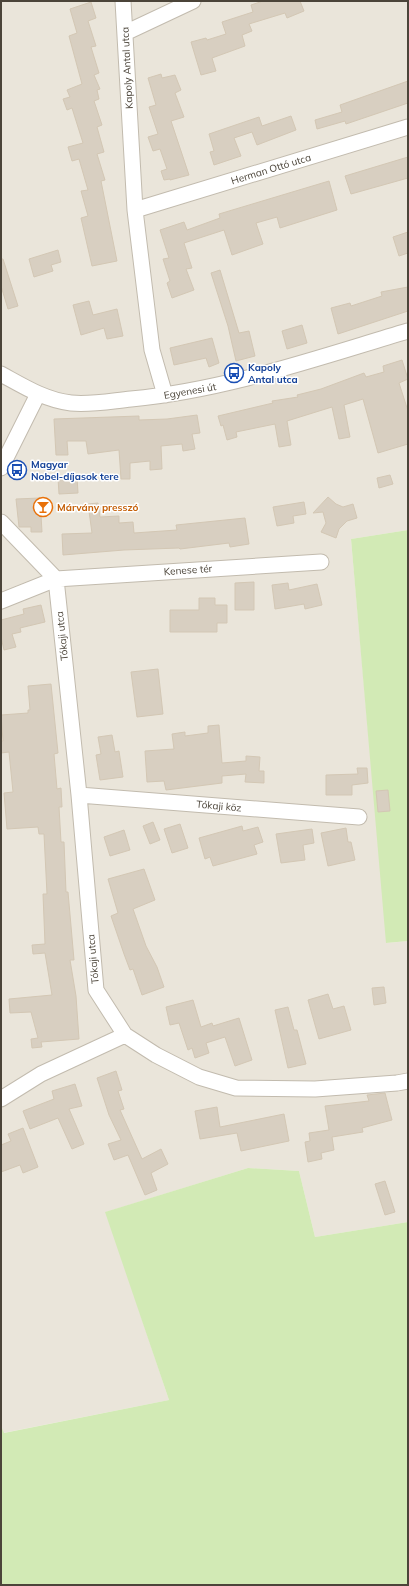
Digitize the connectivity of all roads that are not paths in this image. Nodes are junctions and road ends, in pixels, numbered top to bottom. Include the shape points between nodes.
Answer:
1 (123, 1) edge
2 (193, 1) edge
3 (125, 33) junction
4 (408, 127) edge
5 (134, 210) junction
6 (408, 331) edge
7 (1, 374) edge
8 (38, 394) junction
9 (165, 395) junction
10 (1, 468) edge
11 (1, 522) edge
12 (321, 562) dead end
13 (56, 579) junction
14 (1, 601) edge
15 (78, 794) junction
16 (358, 817) dead end
17 (125, 1035) junction
18 (408, 1081) edge
19 (1, 1099) edge

1 - 3 street, Kapoly Antal utca
2 - 3 street
3 - 5 street, Kapoly Antal utca
4 - 5 street, Herman Ottó utca
5 - 9 street, Kapoly Antal utca via 152,350
6 - 9 street, Egyenesi út via 224,385
7 - 8 street, Egyenesi út
8 - 9 street, Egyenesi út via 70,403 95,403
8 - 10 street
11 - 13 street
12 - 13 street, Kenese tér
13 - 14 street, Kenese tér
13 - 15 street, Tókaji utca
15 - 16 street, Tókaji köz
15 - 17 street, Tókaji utca via 96,990
17 - 18 street, Tókaji utca via 156,1055 199,1077 236,1088 315,1089
17 - 19 street via 41,1074

